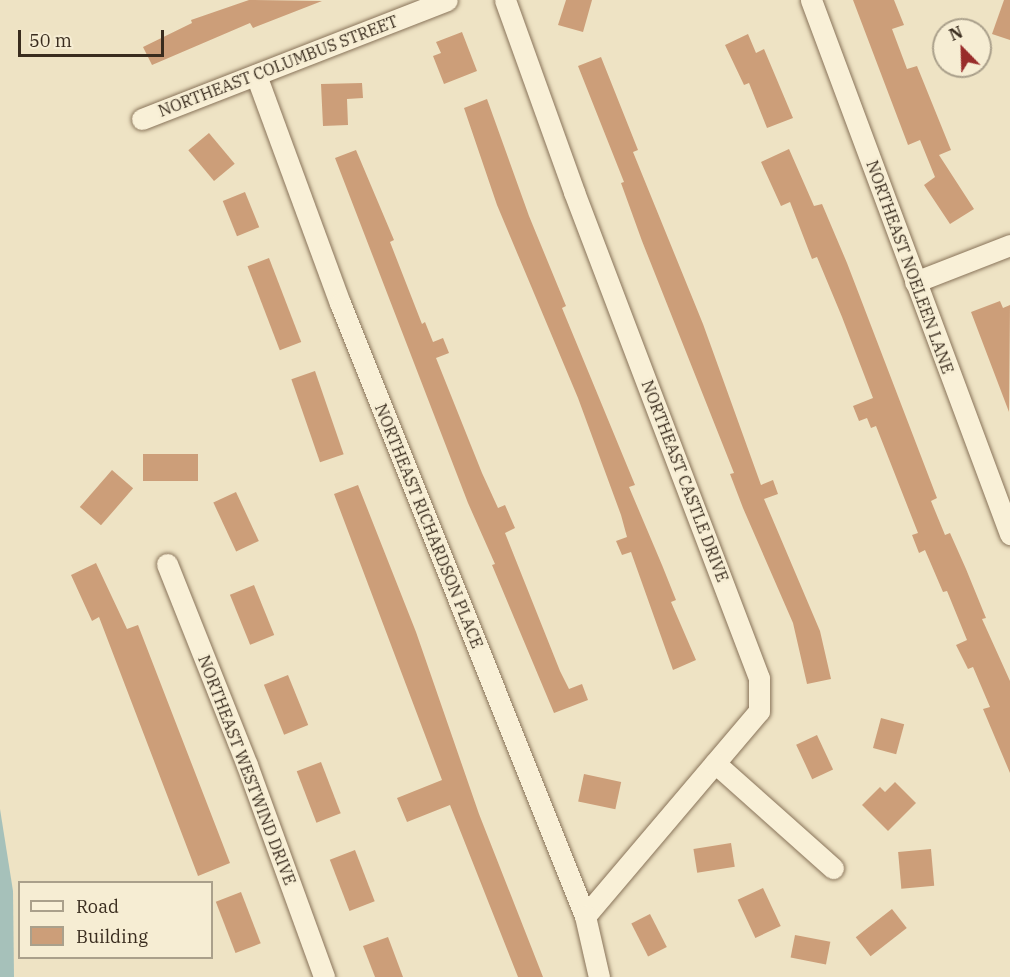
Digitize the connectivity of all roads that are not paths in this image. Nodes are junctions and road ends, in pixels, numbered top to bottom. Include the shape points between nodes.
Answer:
1 (447, 0) edge
2 (505, 0) edge
3 (811, 0) edge
4 (256, 75) junction
5 (142, 119) dead end
6 (1010, 245) edge
7 (915, 282) junction
8 (1010, 534) edge
9 (167, 564) dead end
10 (715, 763) junction
11 (833, 868) dead end
12 (585, 916) junction
13 (324, 977) edge
14 (599, 977) edge

1 - 4 street, NORTHEAST COLUMBUS STREET
2 - 10 street, NORTHEAST CASTLE DRIVE via 759,678 759,711
3 - 7 street, NORTHEAST NOELEEN LANE
4 - 5 street, NORTHEAST COLUMBUS STREET
4 - 12 street, NORTHEAST RICHARDSON PLACE via 340,303
6 - 7 street
7 - 8 street, NORTHEAST NOELEEN LANE
9 - 13 street, NORTHEAST WESTWIND DRIVE via 247,765
10 - 11 street
10 - 12 street, NORTHEAST CASTLE DRIVE
12 - 14 street, NORTHEAST RICHARDSON PLACE

